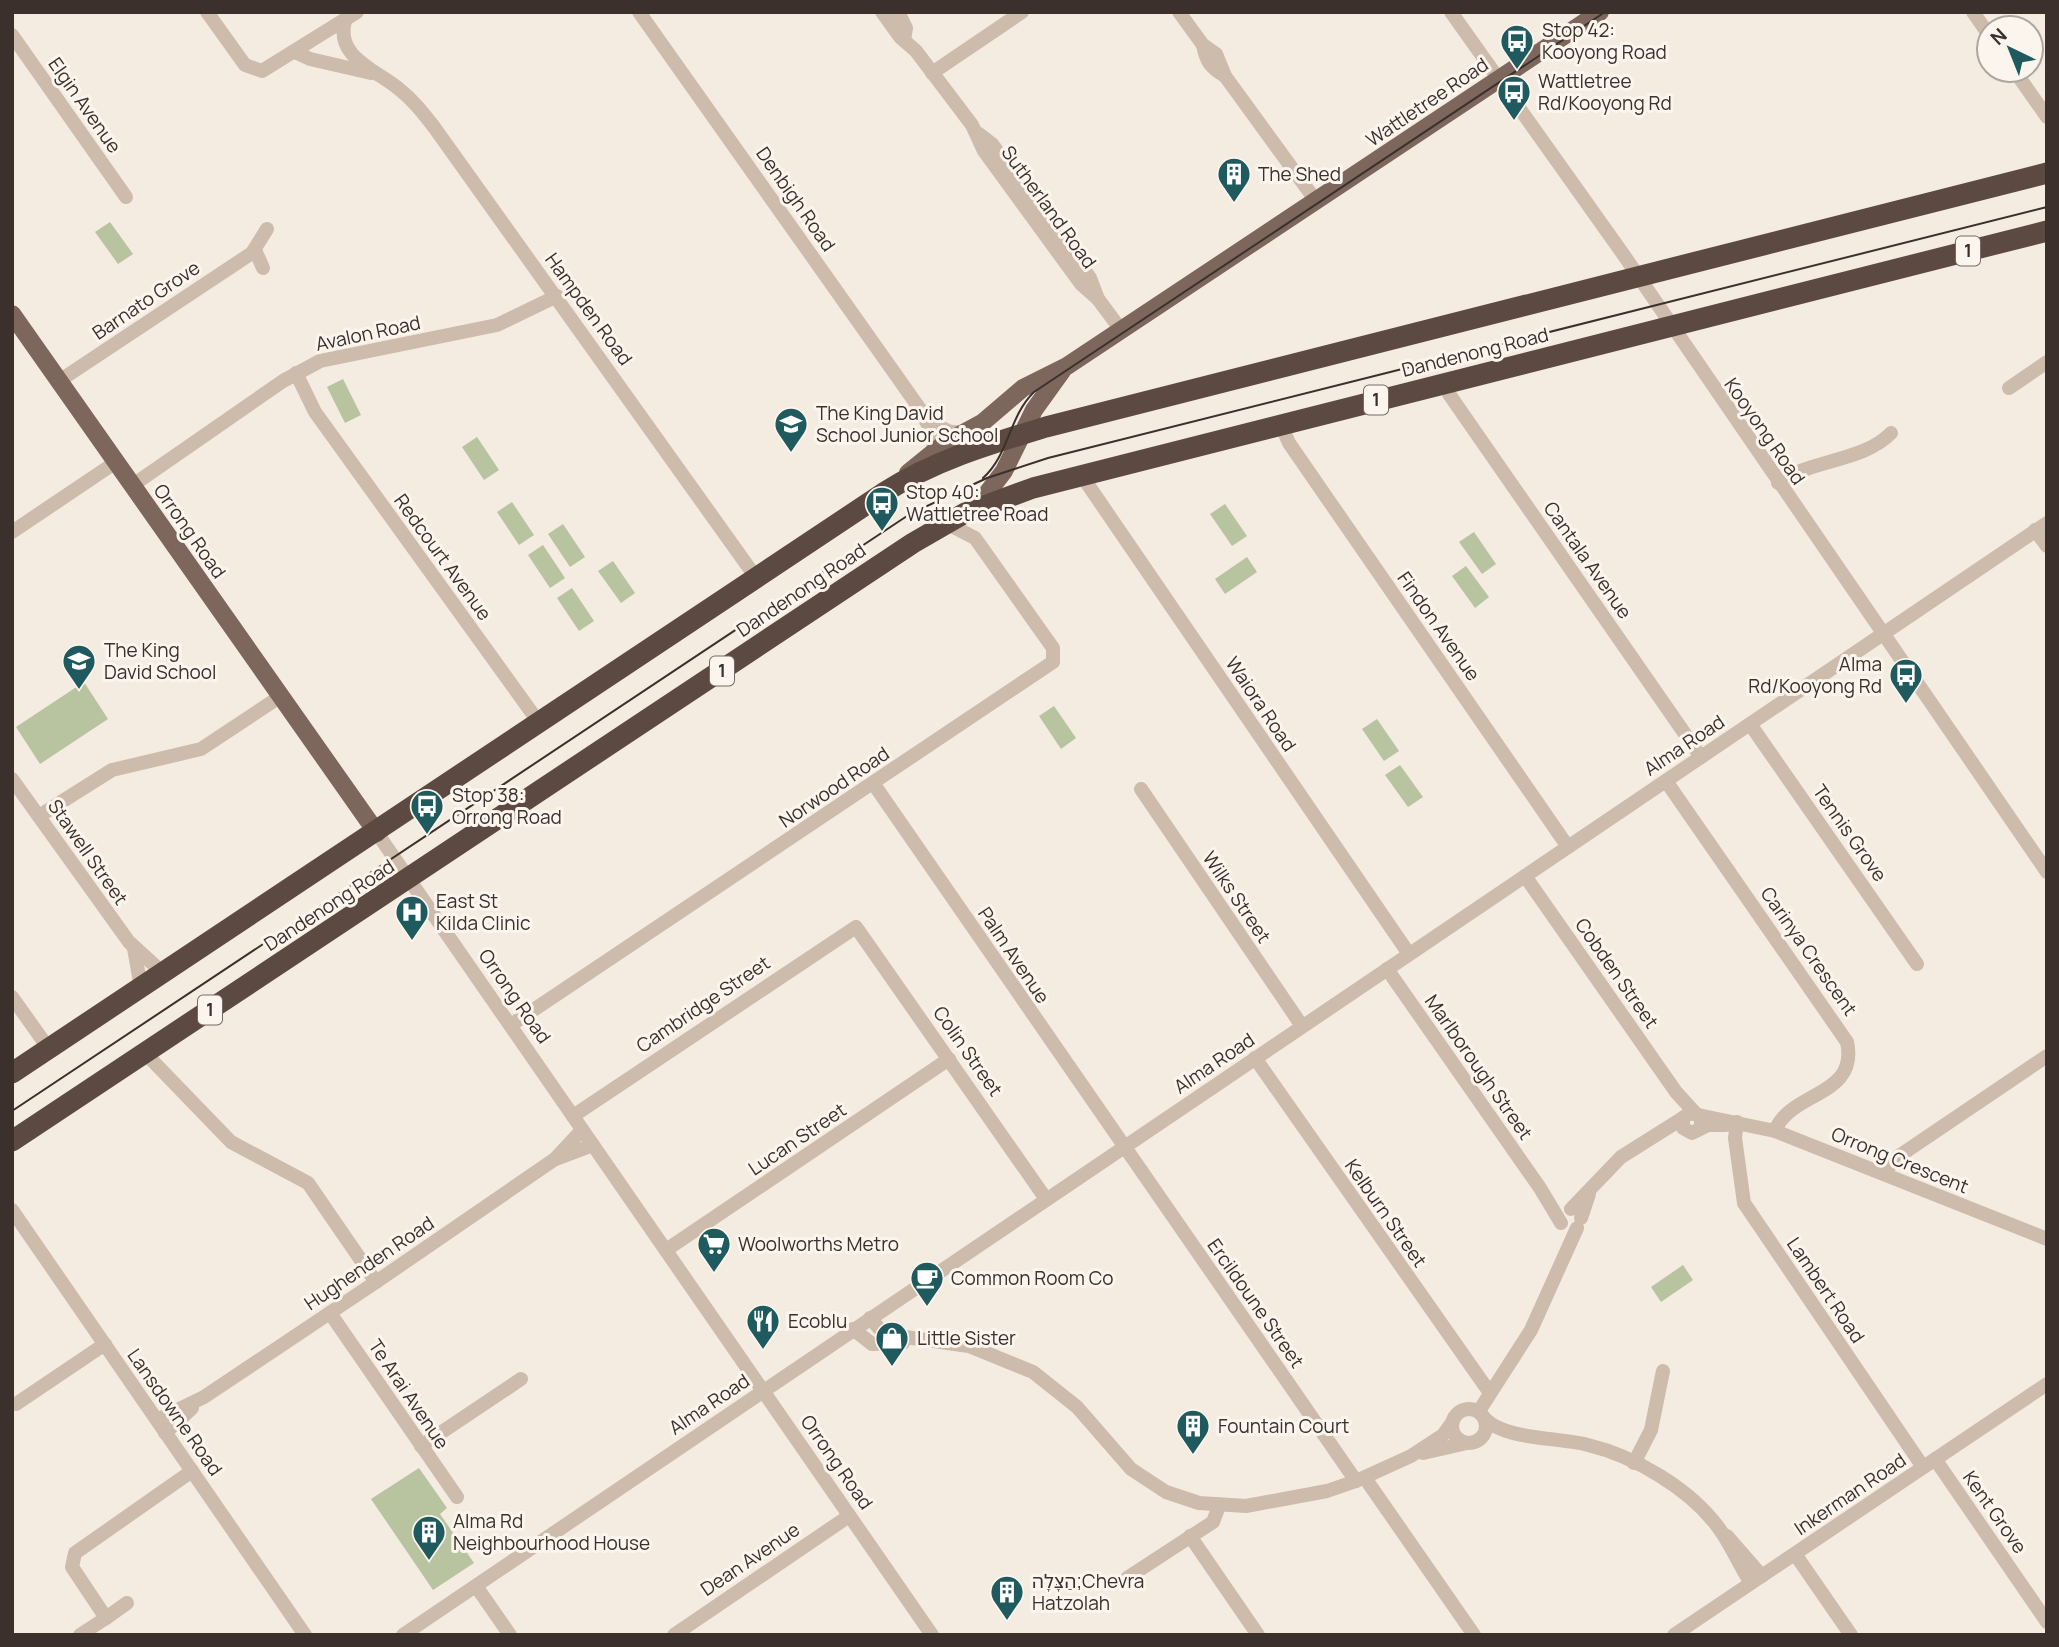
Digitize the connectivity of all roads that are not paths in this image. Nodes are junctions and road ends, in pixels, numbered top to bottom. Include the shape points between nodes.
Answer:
1 (207, 12) edge
2 (639, 12) edge
3 (882, 12) edge
4 (898, 12) edge
5 (1022, 12) edge
6 (1179, 12) edge
7 (1451, 12) edge
8 (1600, 12) edge
9 (351, 16) edge
10 (12, 35) edge
11 (904, 40) junction
12 (297, 52) junction
13 (932, 72) junction
14 (376, 74) junction
15 (1499, 80) junction
16 (2024, 84) edge
17 (2047, 117) edge
18 (2047, 173) edge
19 (126, 197) dead end
20 (1316, 201) junction
21 (267, 229) dead end
22 (2046, 236) edge
23 (255, 250) junction
24 (263, 268) dead end
25 (1638, 276) junction
26 (553, 291) junction
27 (12, 314) edge
28 (1671, 326) junction
29 (1121, 330) junction
30 (2047, 362) edge
31 (1067, 366) junction
32 (290, 377) junction
33 (59, 381) junction
34 (1446, 383) junction
35 (2009, 388) dead end
36 (920, 409) junction
37 (1281, 425) junction
38 (971, 429) junction
39 (1023, 433) junction
40 (1891, 433) dead end
41 (933, 452) junction
42 (116, 462) junction
43 (1082, 476) junction
44 (1778, 483) junction
45 (133, 485) junction
46 (885, 492) junction
47 (975, 509) junction
48 (946, 523) junction
49 (2041, 527) edge
50 (12, 532) edge
51 (975, 538) junction
52 (2047, 546) edge
53 (757, 579) junction
54 (1883, 634) junction
55 (281, 696) junction
56 (540, 724) junction
57 (1751, 724) junction
58 (1701, 757) junction
59 (12, 779) edge
60 (1666, 780) junction
61 (873, 783) junction
62 (1141, 789) dead end
63 (39, 816) junction
64 (377, 833) junction
65 (1568, 847) junction
66 (2047, 872) edge
67 (1525, 876) junction
68 (409, 879) junction
69 (856, 927) joint
70 (134, 948) junction
71 (1409, 954) junction
72 (1917, 964) dead end
73 (1387, 969) junction
74 (163, 973) junction
75 (141, 988) junction
76 (12, 998) edge
77 (510, 1025) junction
78 (1302, 1026) junction
79 (49, 1049) junction
80 (145, 1053) junction
81 (2047, 1056) edge
82 (1255, 1058) junction
83 (949, 1059) junction
84 (12, 1073) edge
85 (573, 1116) junction
86 (1692, 1121) junction
87 (1737, 1122) junction
88 (582, 1130) junction
89 (1775, 1131) junction
90 (12, 1141) edge
91 (593, 1145) junction
92 (1124, 1147) junction
93 (555, 1159) junction
94 (1885, 1174) junction
95 (1046, 1199) junction
96 (12, 1210) edge
97 (1570, 1219) junction
98 (2047, 1240) edge
99 (666, 1250) junction
100 (376, 1282) junction
101 (330, 1313) junction
102 (870, 1318) junction
103 (853, 1329) junction
104 (922, 1339) junction
105 (105, 1344) junction
106 (1663, 1371) dead end
107 (521, 1379) dead end
108 (2047, 1384) edge
109 (763, 1391) junction
110 (1488, 1391) junction
111 (204, 1397) junction
112 (16, 1404) dead end
113 (1462, 1409) junction
114 (1482, 1415) junction
115 (157, 1420) junction
116 (1451, 1424) junction
117 (165, 1433) junction
118 (1514, 1433) junction
119 (1473, 1442) junction
120 (421, 1446) junction
121 (1411, 1455) junction
122 (1634, 1463) junction
123 (1929, 1463) junction
124 (192, 1471) junction
125 (1361, 1479) junction
126 (457, 1497) dead end
127 (1219, 1506) junction
128 (849, 1516) junction
129 (1190, 1536) junction
130 (1795, 1554) junction
131 (1127, 1578) dead end
132 (1757, 1579) junction
133 (476, 1586) junction
134 (127, 1603) dead end
135 (106, 1618) junction
136 (2047, 1622) edge
137 (926, 1633) edge
138 (80, 1635) edge
139 (306, 1635) edge
140 (403, 1635) edge
141 (510, 1635) edge
142 (674, 1635) edge
143 (1258, 1635) edge
144 (1474, 1635) edge
145 (1674, 1635) edge
146 (1850, 1635) edge

1 - 12 street via 253,70 268,70
2 - 36 street, Denbigh Road
3 - 11 street, Sutherland Road
4 - 11 street, Sutherland Road via 906,28
5 - 13 street
6 - 20 street via 1222,62 1225,76
7 - 15 street, Kooyong Road
8 - 15 main road, Wattletree Road
9 - 12 street
9 - 14 street, Hampden Road via 342,34 346,47
10 - 19 street, Elgin Avenue
11 - 13 street, Sutherland Road
12 - 14 street, Hampden Road
13 - 29 street, Sutherland Road via 1081,284
14 - 26 street, Hampden Road via 423,113
15 - 20 main road, Wattletree Road
15 - 25 street, Kooyong Road
16 - 17 street
18 - 25 highway, Dandenong Road
20 - 29 main road, Wattletree Road
21 - 23 street, Barnato Grove
22 - 28 highway, Dandenong Road / 1
23 - 24 street
23 - 33 street, Barnato Grove
25 - 28 street, Kooyong Road
25 - 39 highway, Dandenong Road
26 - 32 street, Avalon Road via 519,316 476,331 333,357
26 - 53 street, Hampden Road
27 - 33 main road, Orrong Road
28 - 34 highway, Dandenong Road / 1
28 - 44 street, Kooyong Road
29 - 31 main road, Wattletree Road
30 - 35 street
31 - 38 main road, Wattletree Road via 1023,388
31 - 39 main road, Wattletree Road
32 - 45 street, Avalon Road
32 - 56 street, Redcourt Avenue
33 - 42 main road, Orrong Road
34 - 37 highway, Dandenong Road / 1
34 - 58 street, Cantala Avenue via 1449,394
36 - 38 street, Denbigh Road via 945,430
36 - 41 street, Denbigh Road via 934,439
37 - 43 highway, Dandenong Road / 1
37 - 65 street, Findon Avenue via 1289,443
38 - 41 main road, Wattletree Road
39 - 46 highway, Dandenong Road via 934,465
39 - 47 main road, Wattletree Road via 1004,471
40 - 44 street via 1880,443 1793,473
41 - 46 main road, Wattletree Road
42 - 45 main road, Orrong Road
42 - 50 street
43 - 47 highway, Dandenong Road / 1 via 1014,493
43 - 71 street, Waiora Road
44 - 54 street, Kooyong Road
45 - 55 main road, Orrong Road
46 - 53 highway, Dandenong Road
47 - 48 highway, Dandenong Road / 1
47 - 51 street
48 - 51 street, Norwood Road
48 - 68 highway, Dandenong Road / 1
49 - 52 street
49 - 54 street, Alma Road
51 - 61 street, Norwood Road via 1053,648 1055,659
53 - 56 highway, Dandenong Road
54 - 57 street, Alma Road
54 - 66 street, Kooyong Road
55 - 63 street via 201,749 112,770
55 - 64 main road, Orrong Road
56 - 64 highway, Dandenong Road
57 - 58 street, Alma Road
57 - 72 street, Tennis Grove
58 - 60 street, Alma Road
59 - 63 street, Stawell Street
60 - 65 street, Alma Road
60 - 89 street, Carinya Crescent via 1847,1042 1849,1060 1843,1076 1783,1117
61 - 77 street, Norwood Road
61 - 92 street, Palm Avenue
62 - 78 street, Wilks Street
63 - 70 street, Stawell Street
64 - 68 street, Orrong Road
64 - 74 highway, Dandenong Road
65 - 67 street, Alma Road
67 - 71 street, Alma Road
67 - 86 street, Cobden Street
68 - 77 street, Orrong Road
68 - 80 highway, Dandenong Road / 1
69 - 83 street, Colin Street
69 - 85 street, Cambridge Street
70 - 74 street, Stawell Street
70 - 75 street, Stawell Street
71 - 73 street, Alma Road
73 - 78 street, Alma Road
73 - 97 street, Marlborough Street via 1540,1188
74 - 75 highway, Dandenong Road
75 - 79 highway, Dandenong Road
76 - 79 street
77 - 85 street, Orrong Road
78 - 82 street, Alma Road
79 - 84 highway, Dandenong Road
80 - 90 highway, Dandenong Road / 1
80 - 100 street via 231,1142 308,1184
81 - 94 street via 1892,1161
82 - 92 street, Alma Road
82 - 110 street, Kelburn Street
83 - 95 street, Colin Street
83 - 99 street, Lucan Street
85 - 88 street, Orrong Road
86 - 87 street, Orrong Crescent
86 - 97 street, Orrong Crescent via 1621,1157
87 - 89 street, Orrong Crescent
87 - 123 street, Lambert Road via 1744,1203
88 - 91 street, Orrong Road
88 - 93 street, Hughenden Road
89 - 94 street, Orrong Crescent
91 - 93 street, Hughenden Road
91 - 99 street, Orrong Road
92 - 95 street, Alma Road
92 - 125 street, Ercildoune Street
93 - 100 street, Hughenden Road
94 - 98 street, Orrong Crescent
95 - 102 street, Alma Road
96 - 105 street, Lansdowne Road
97 - 110 street, Orrong Crescent via 1559,1267 1531,1330
99 - 109 street, Orrong Road
100 - 101 street, Hughenden Road
101 - 111 street, Hughenden Road
101 - 120 street, Te Arai Avenue
102 - 103 street, Alma Road
102 - 104 street via 884,1334
103 - 104 street via 872,1344
103 - 109 street, Alma Road
104 - 127 street via 978,1348 1032,1372 1077,1407 1121,1459 1153,1485
105 - 112 street
105 - 115 street, Lansdowne Road
106 - 122 street via 1651,1430
107 - 120 street
108 - 123 street, Inkerman Road
109 - 128 street, Orrong Road
109 - 133 street, Alma Road
110 - 113 street, Orrong Crescent
110 - 114 street, Orrong Crescent
111 - 115 street, Hughenden Road
111 - 117 street, Hughenden Road
113 - 114 street
113 - 116 street
114 - 118 street via 1493,1427
114 - 119 street via 1486,1430
115 - 117 street, Lansdowne Road
116 - 119 street via 1454,1435
116 - 121 street
117 - 124 street, Lansdowne Road
118 - 119 street
118 - 122 street via 1588,1445
119 - 121 street
120 - 126 street, Te Arai Avenue
121 - 125 street
122 - 132 street via 1683,1494 1721,1530
123 - 130 street, Inkerman Road
123 - 136 street, Kent Grove
124 - 135 street via 72,1557 72,1567
124 - 139 street, Lansdowne Road
125 - 127 street via 1280,1502
125 - 144 street, Ercildoune Street
127 - 129 street via 1216,1519
128 - 137 street, Orrong Road
128 - 142 street, Dean Avenue
129 - 131 street
129 - 143 street
130 - 132 street, Inkerman Road
130 - 146 street
132 - 145 street, Inkerman Road
133 - 140 street, Alma Road
133 - 141 street
134 - 135 street
135 - 138 street

